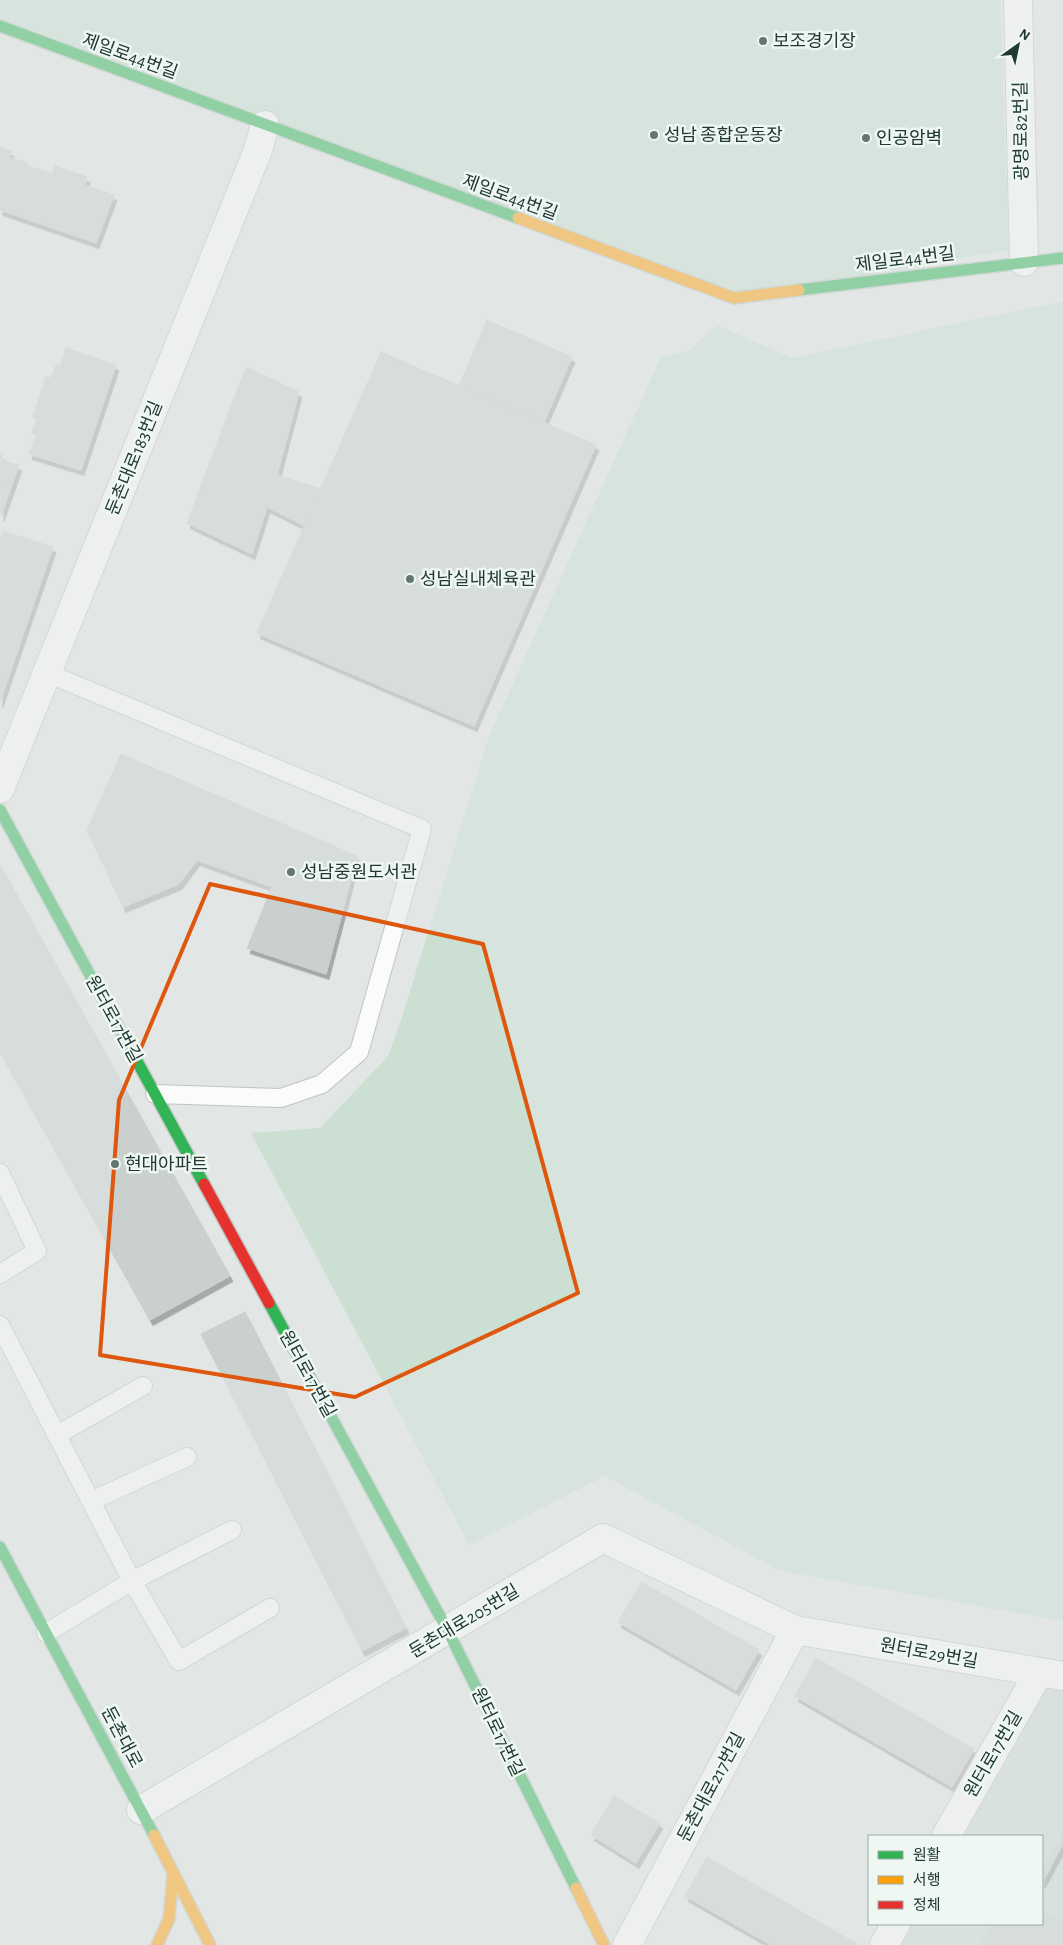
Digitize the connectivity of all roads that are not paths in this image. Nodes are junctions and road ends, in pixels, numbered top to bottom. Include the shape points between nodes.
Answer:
1 (1018, 0) edge
2 (0, 26) edge
3 (265, 126) junction
4 (1063, 258) edge
5 (1024, 262) junction
6 (47, 672) junction
7 (0, 789) edge
8 (0, 810) edge
9 (155, 1094) junction
10 (0, 1173) edge
11 (0, 1274) edge
12 (0, 1325) edge
13 (143, 1386) dead end
14 (57, 1435) junction
15 (186, 1457) dead end
16 (91, 1501) junction
17 (232, 1530) dead end
18 (0, 1547) edge
19 (132, 1581) junction
20 (270, 1608) dead end
21 (795, 1630) junction
22 (448, 1631) junction
23 (46, 1633) junction
24 (1051, 1674) edge
25 (141, 1810) junction
26 (947, 1835) edge
27 (173, 1874) junction
28 (895, 1925) edge
29 (158, 1945) edge
30 (210, 1945) edge
31 (604, 1945) edge
32 (627, 1945) edge
33 (884, 1945) edge

1 - 5 street, 광명로82번길
2 - 3 street, 제일로44번길
3 - 5 street, 제일로44번길 via 734,298
3 - 6 street, 둔촌대로183번길
4 - 5 street, 제일로44번길
6 - 7 street, 둔촌대로183번길
6 - 9 lane via 422,829 359,1052 322,1084 281,1098
8 - 9 street, 원터로17번길
9 - 22 street, 원터로17번길
10 - 11 lane via 37,1251
12 - 14 lane
13 - 14 lane
14 - 16 lane
15 - 16 lane
16 - 19 lane
17 - 19 lane
18 - 23 street, 둔촌대로
19 - 20 lane via 179,1661
19 - 23 lane
21 - 22 street, 둔촌대로205번길 via 603,1538
21 - 24 street, 원터로29번길
21 - 32 street, 둔촌대로217번길
22 - 25 street, 둔촌대로205번길
22 - 31 street, 원터로17번길
23 - 25 street, 둔촌대로
24 - 26 street, 원터로17번길
25 - 27 street, 둔촌대로
27 - 29 street via 168,1919
27 - 30 street, 둔촌대로
28 - 33 street

